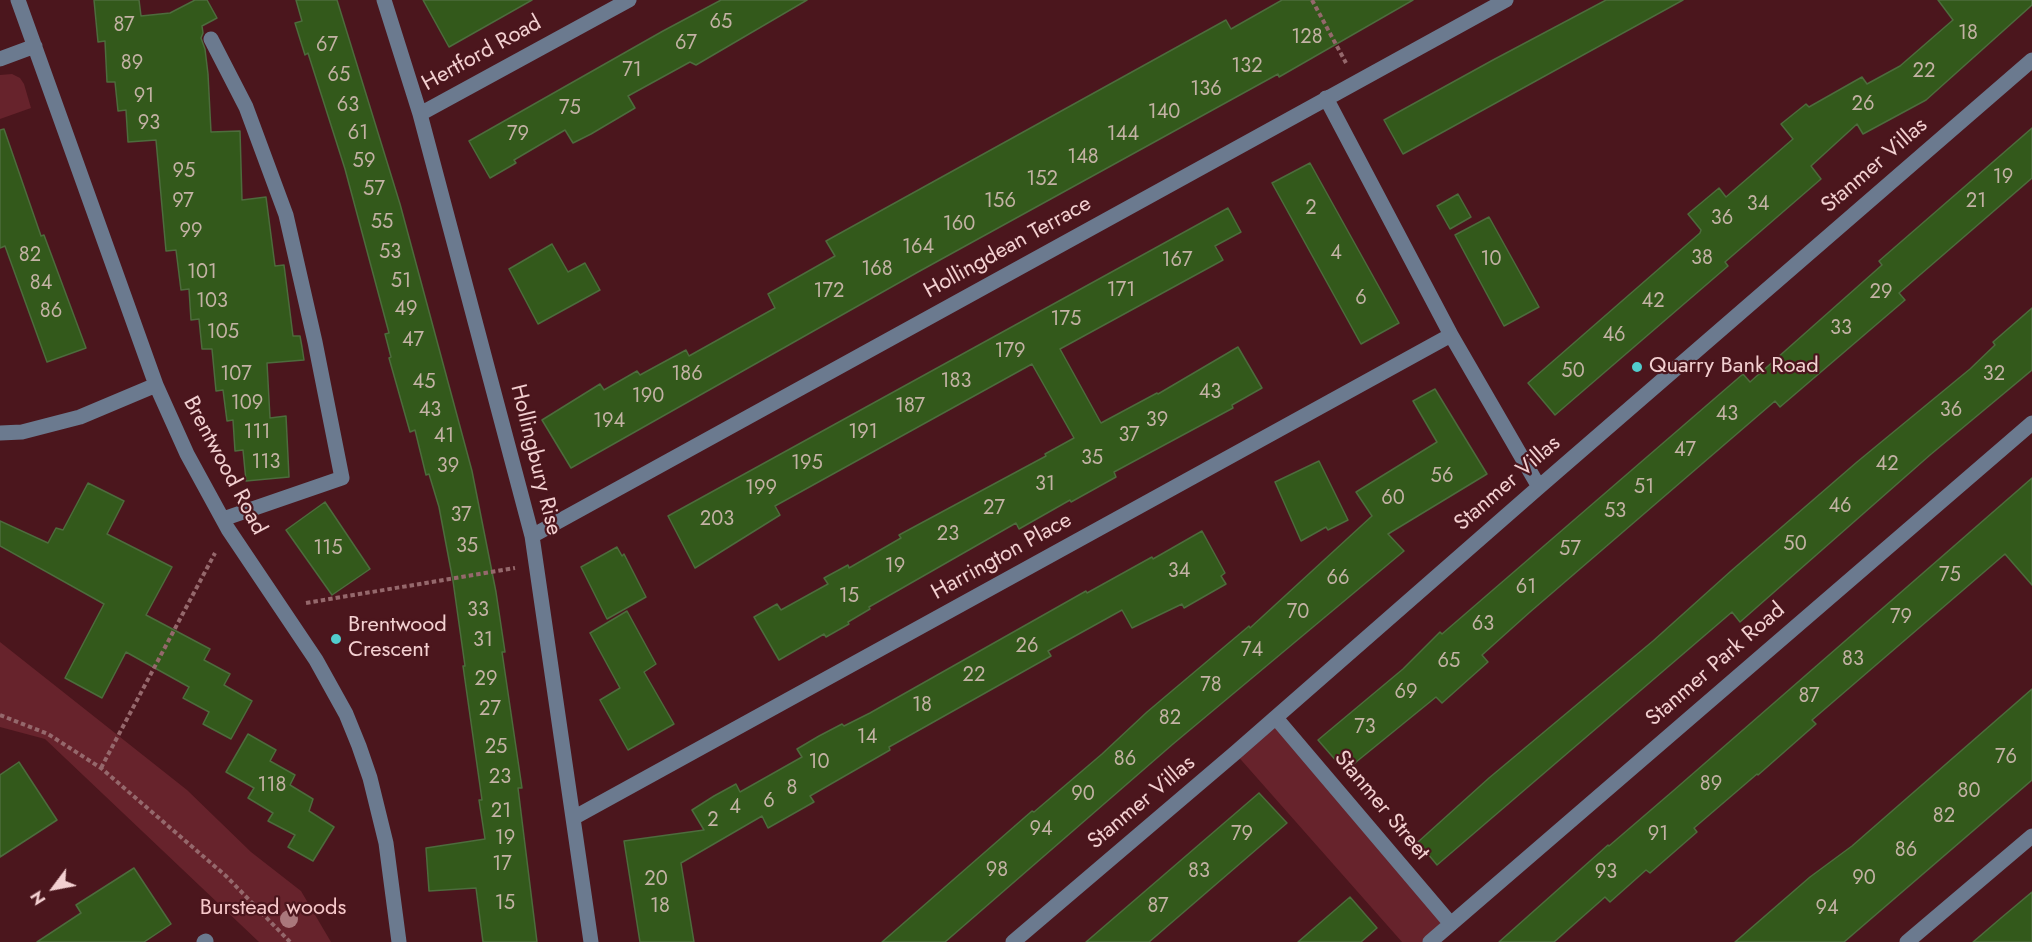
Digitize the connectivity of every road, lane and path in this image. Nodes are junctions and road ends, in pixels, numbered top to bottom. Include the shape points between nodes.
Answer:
1 (18, 0) edge
2 (384, 0) edge
3 (629, 0) edge
4 (1312, 0) edge
5 (1506, 0) edge
6 (211, 39) dead end
7 (35, 46) junction
8 (0, 59) edge
9 (2032, 60) edge
10 (1357, 82) junction
11 (1326, 98) junction
12 (420, 114) junction
13 (1451, 335) junction
14 (156, 385) junction
15 (2032, 423) edge
16 (0, 433) edge
17 (1539, 487) junction
18 (226, 524) junction
19 (532, 536) junction
20 (537, 565) junction
21 (282, 607) junction
22 (0, 715) edge
23 (1276, 718) junction
24 (101, 768) junction
25 (575, 818) junction
26 (2032, 836) edge
27 (1451, 924) junction
28 (290, 942) edge
29 (399, 942) edge
30 (591, 942) edge
31 (1013, 942) edge
32 (1430, 942) edge
33 (1907, 942) edge

1 - 7 street, Brentwood Road
2 - 12 street, Hollingbury Rise
3 - 12 street, Hertford Road
4 - 10 path
5 - 10 street, Hollingdean Terrace
6 - 18 street via 246,107 286,215 342,478
7 - 8 street
7 - 14 street, Brentwood Road
9 - 17 street, Stanmer Villas
10 - 11 street, Hollingdean Terrace
11 - 13 street
11 - 19 street, Hollingdean Terrace
12 - 19 street, Hollingbury Rise
13 - 17 street
13 - 25 street, Harrington Place
14 - 16 street via 80,417 22,432
14 - 18 street, Brentwood Road via 187,454
15 - 27 street, Stanmer Park Road
17 - 23 street, Stanmer Villas
18 - 21 street, Brentwood Road
18 - 24 path
19 - 20 street, Hollingbury Rise
20 - 21 path
20 - 25 street, Hollingbury Rise
21 - 29 street, Brentwood Road via 316,660 360,746 386,843
22 - 24 path via 48,734
23 - 27 street, Stanmer Street
23 - 31 street, Stanmer Villas
24 - 28 path via 226,876
25 - 30 street, Hollingbury Rise
26 - 33 street
27 - 32 street, Stanmer Park Road

